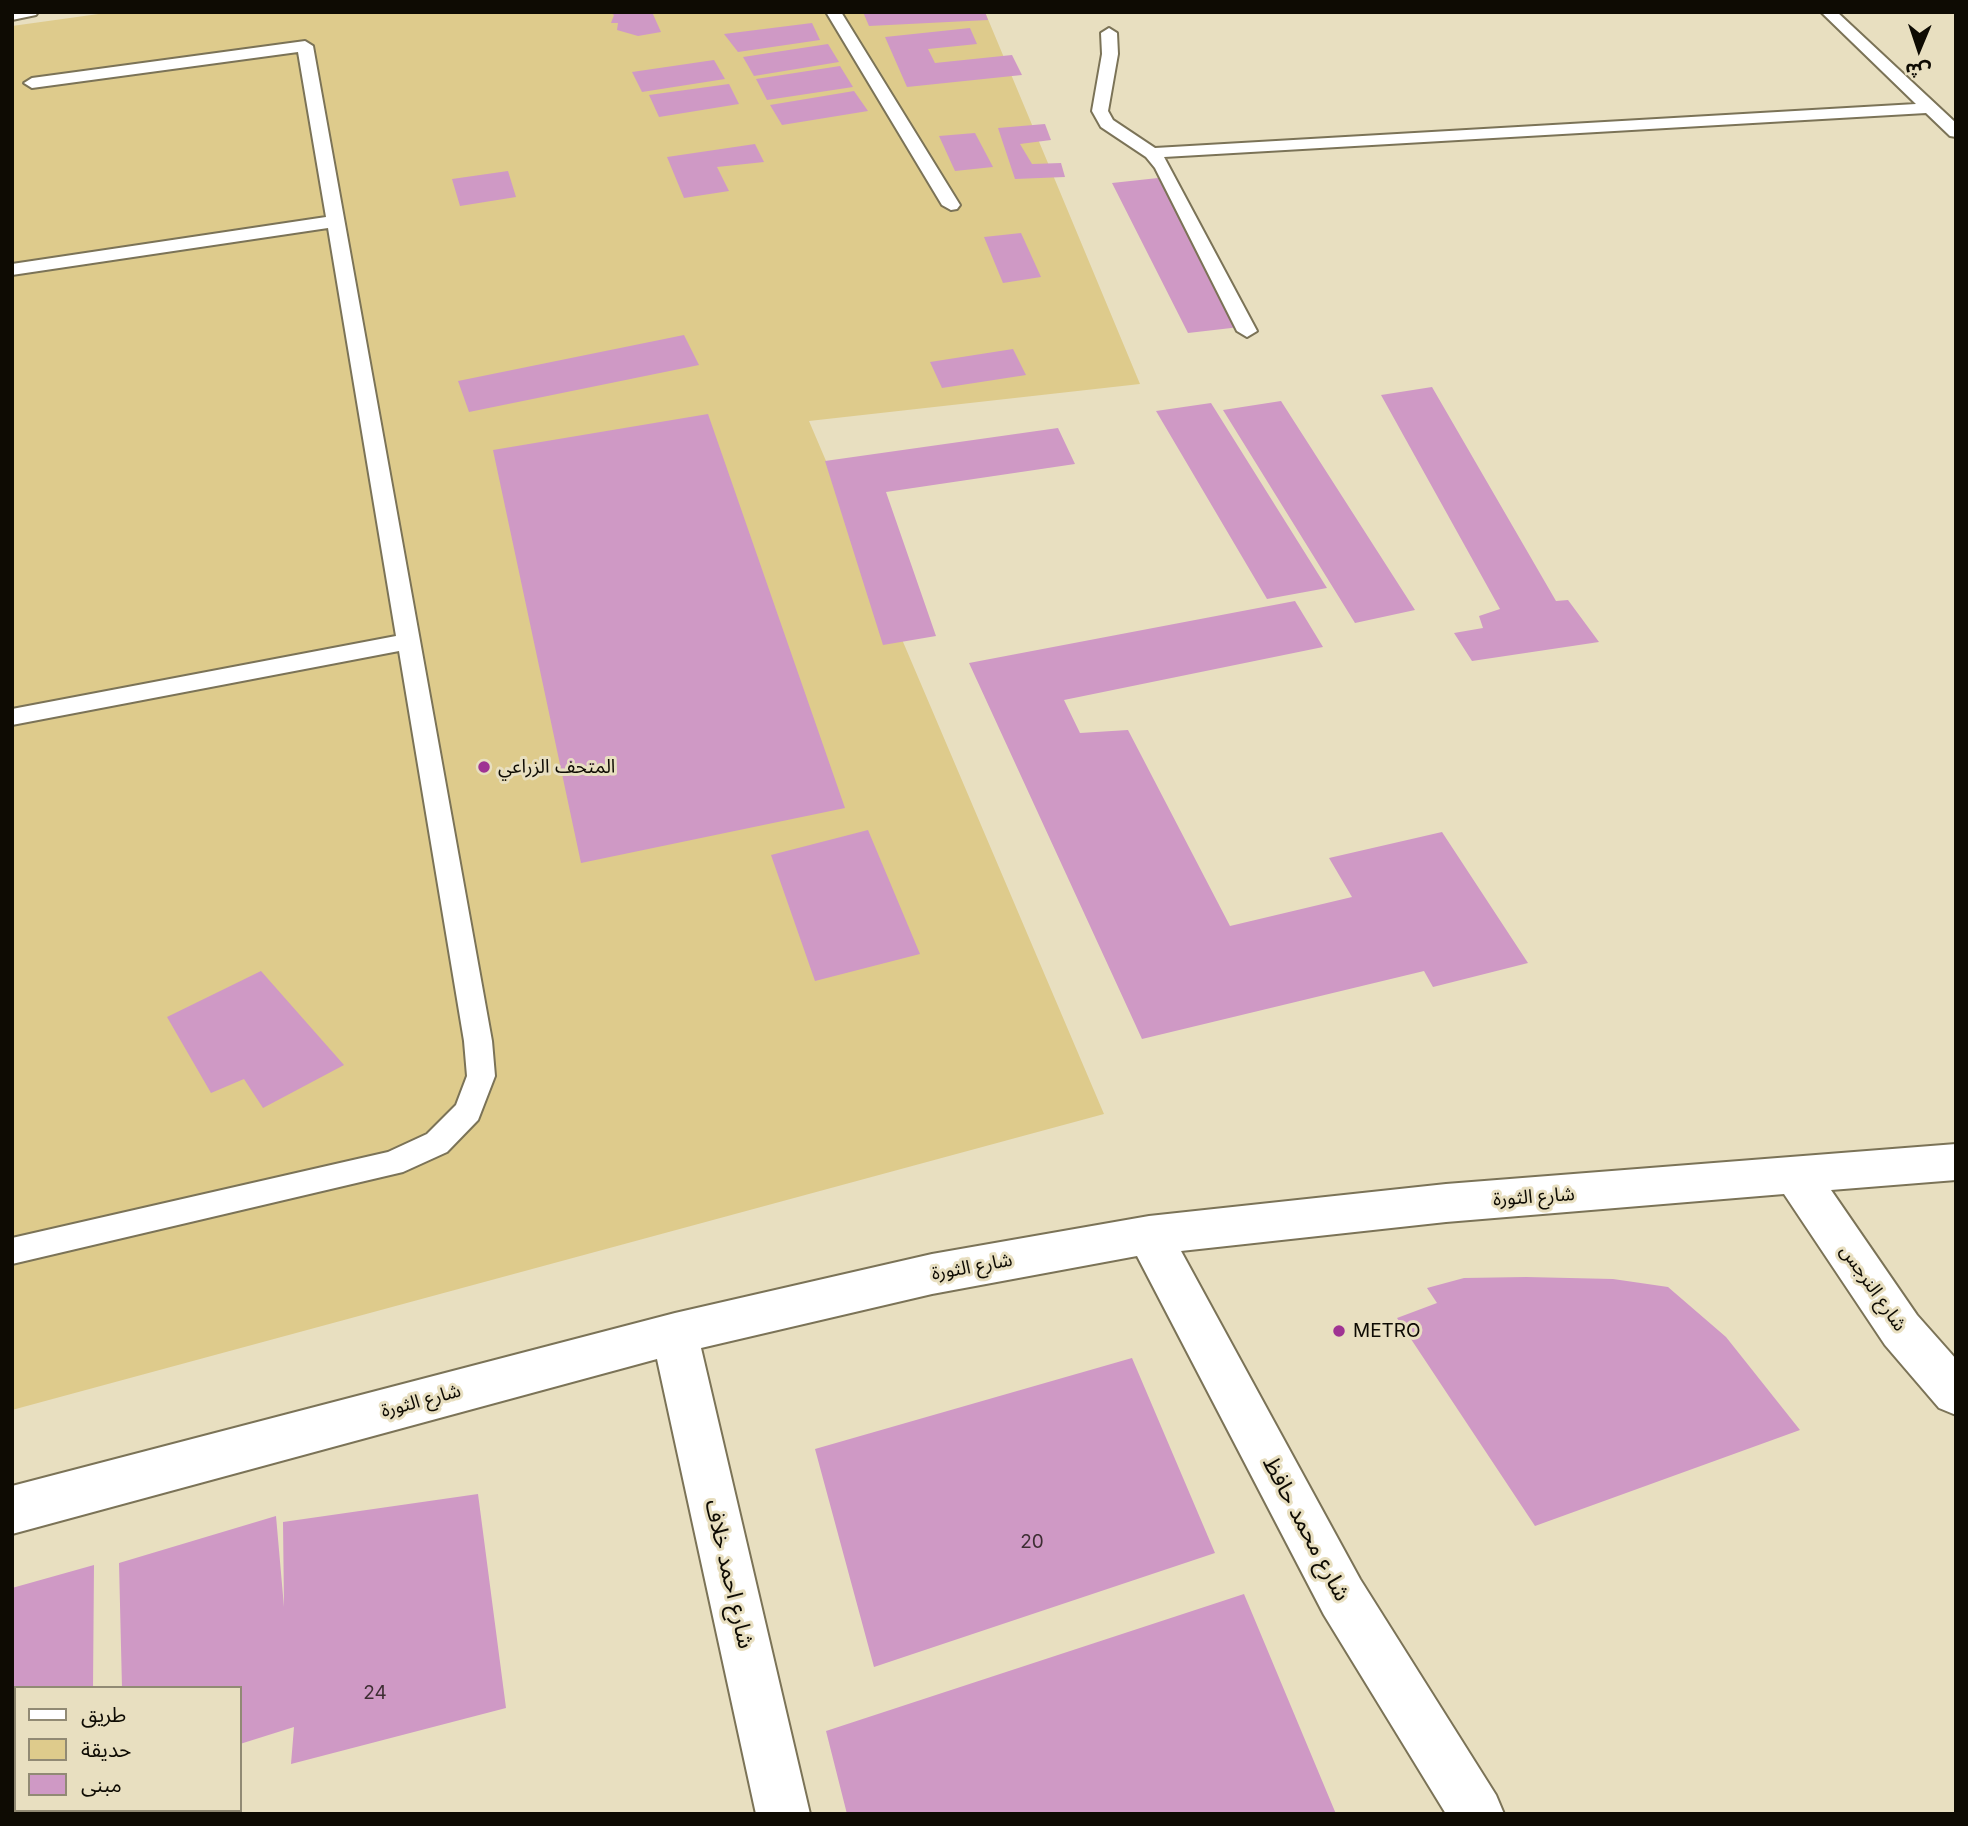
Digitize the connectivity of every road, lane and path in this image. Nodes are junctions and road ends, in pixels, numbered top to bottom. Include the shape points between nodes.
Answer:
1 (31, 12) edge
2 (833, 12) edge
3 (1828, 12) edge
4 (12, 15) edge
5 (1109, 33) dead end
6 (32, 83) dead end
7 (1930, 108) junction
8 (1956, 132) edge
9 (1152, 153) junction
10 (951, 205) dead end
11 (337, 221) junction
12 (12, 270) edge
13 (1247, 331) dead end
14 (409, 641) junction
15 (12, 717) edge
16 (1956, 1162) edge
17 (1797, 1177) junction
18 (1149, 1235) junction
19 (12, 1251) edge
20 (675, 1334) junction
21 (1956, 1393) edge
22 (12, 1510) edge
23 (783, 1814) edge
24 (1477, 1814) edge

1 - 4 lane
2 - 10 lane
3 - 7 lane
5 - 9 lane via 1111,54 1100,111 1107,124
6 - 11 lane via 305,46
7 - 8 lane
7 - 9 lane
9 - 13 lane
11 - 12 lane
11 - 14 lane
14 - 15 lane
14 - 19 lane via 478,1041 481,1076 468,1112 437,1143 393,1163
16 - 17 street, شارع الثورة
17 - 18 street, شارع الثورة via 1446,1203
17 - 21 street, شارع النرجس via 1901,1330
18 - 20 street, شارع الثورة via 932,1274
18 - 24 street, شارع محمد حافظ via 1342,1597
20 - 22 street, شارع الثورة
20 - 23 street, شارع احمد خلاف

